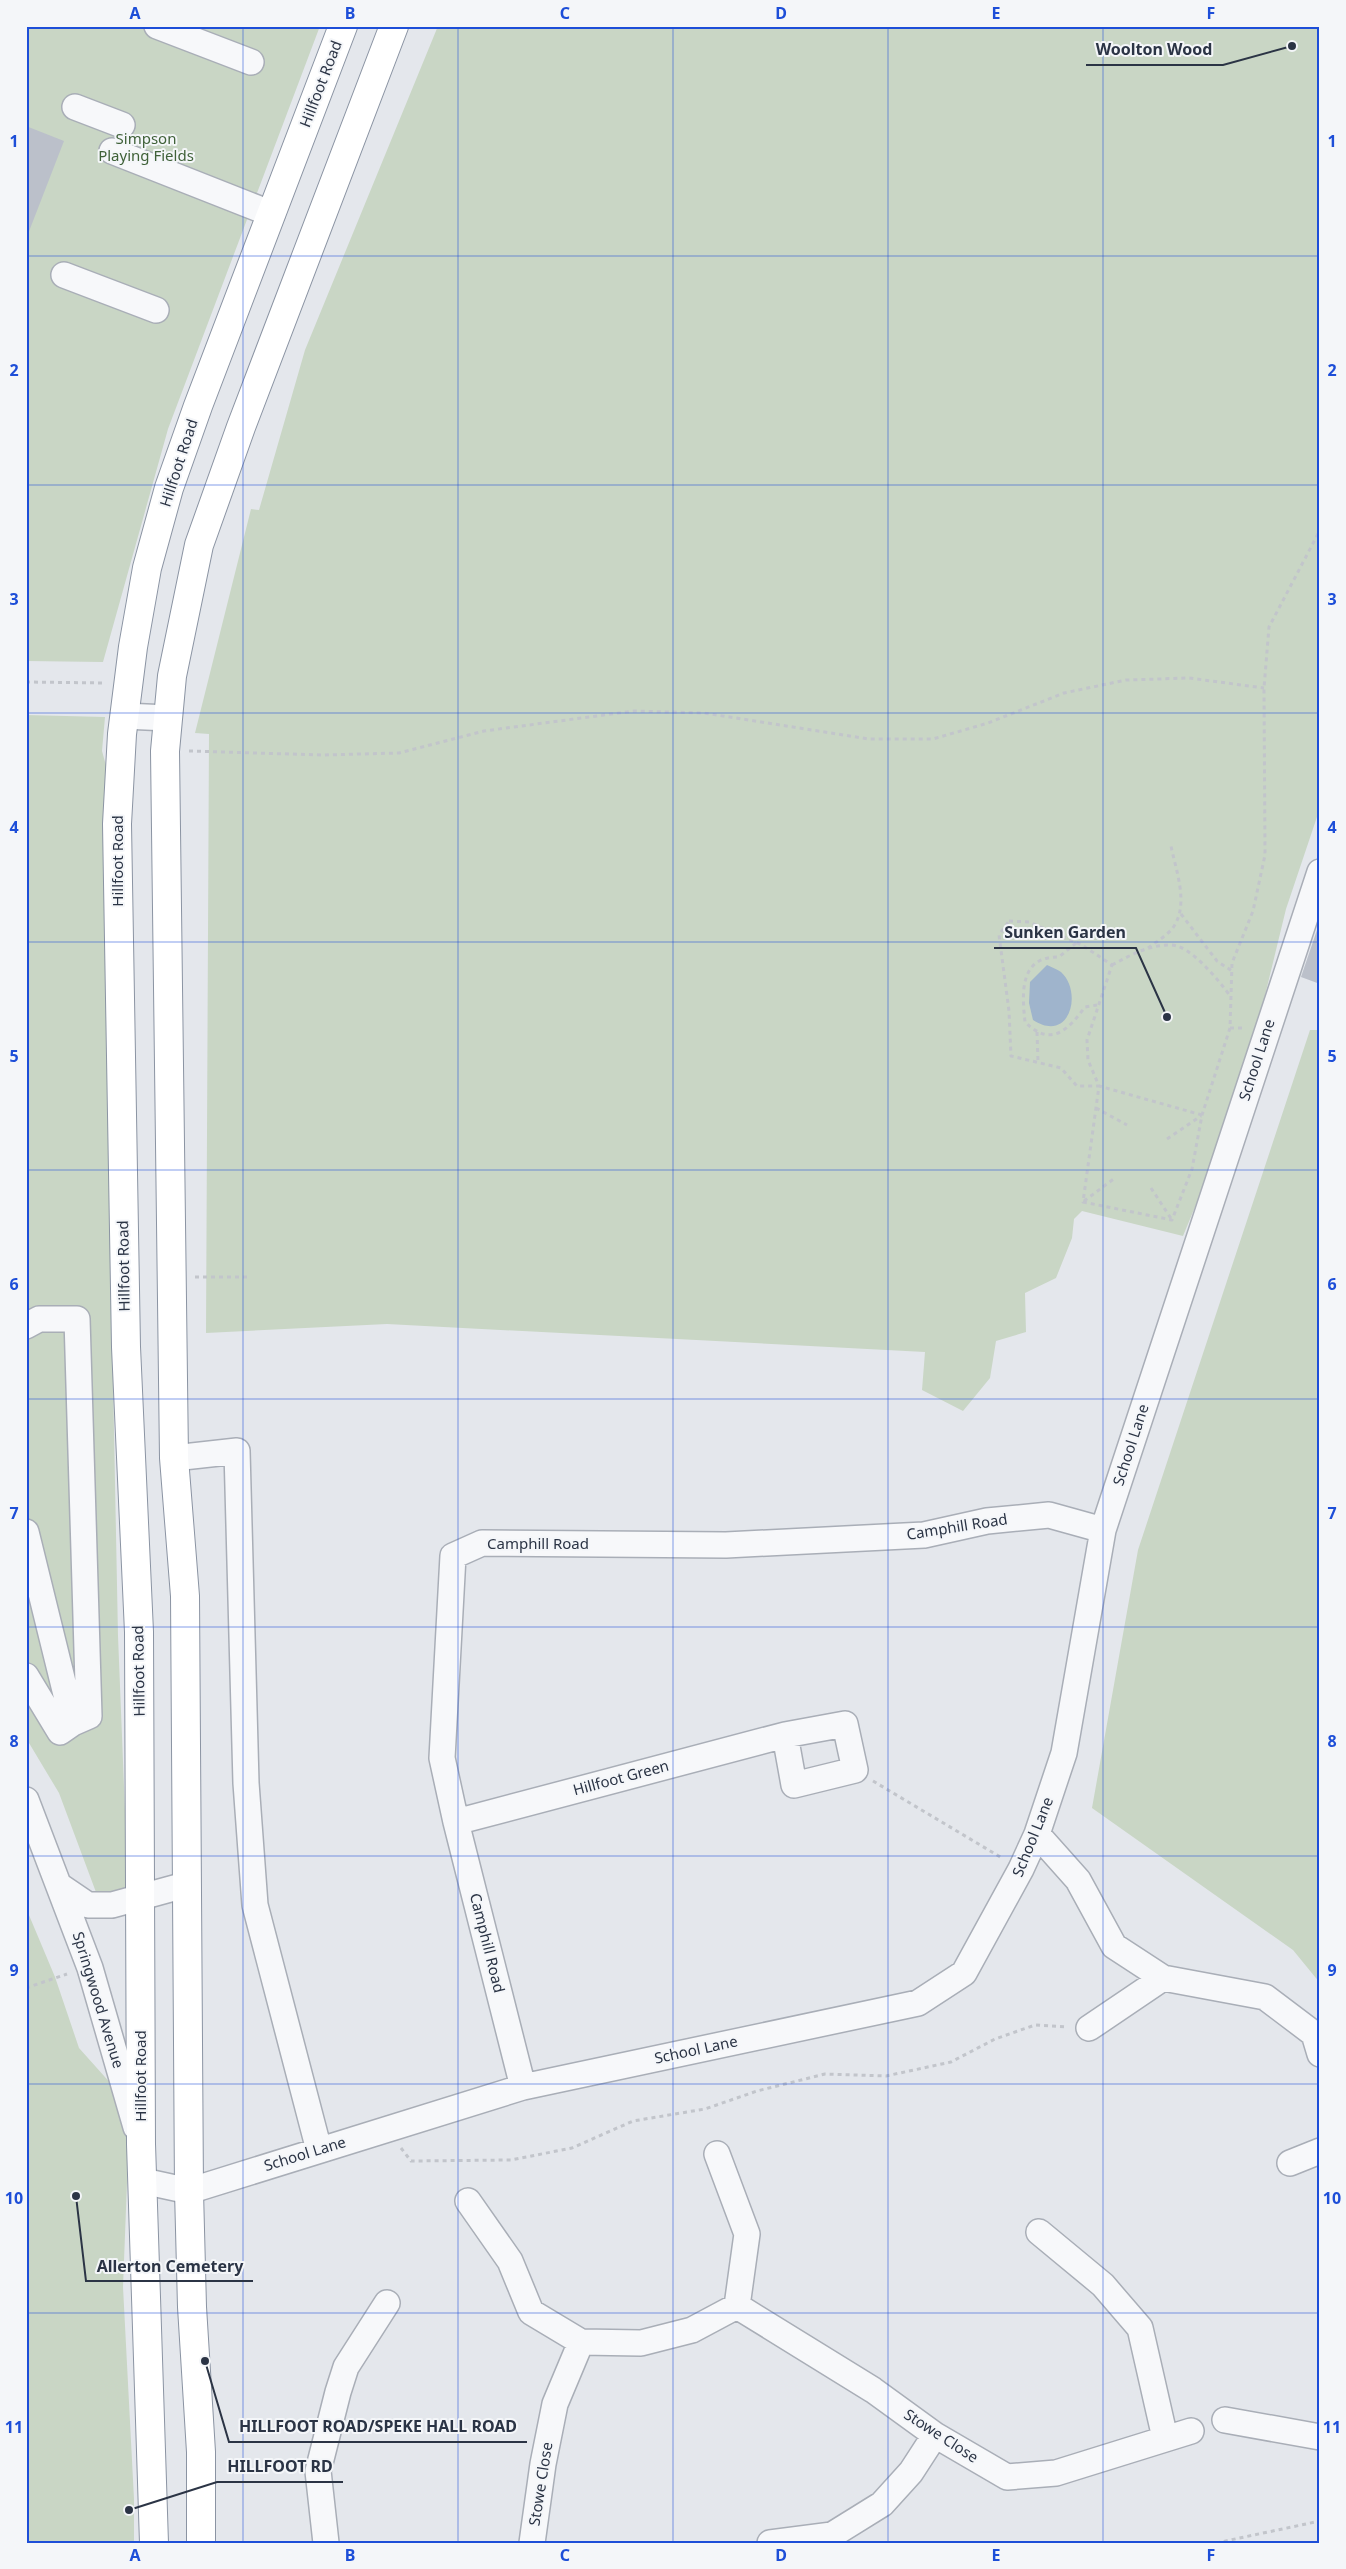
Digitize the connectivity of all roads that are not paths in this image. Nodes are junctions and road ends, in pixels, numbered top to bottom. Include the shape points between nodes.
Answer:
1 (157, 26) edge
2 (343, 26) edge
3 (394, 26) edge
4 (251, 62) dead end
5 (75, 107) dead end
6 (122, 125) dead end
7 (112, 151) dead end
8 (272, 214) junction
9 (64, 275) dead end
10 (156, 310) dead end
11 (124, 716) junction
12 (168, 718) junction
13 (1320, 872) edge
14 (26, 1326) edge
15 (174, 1458) junction
16 (1103, 1530) junction
17 (26, 1532) edge
18 (26, 1676) edge
19 (73, 1723) junction
20 (785, 1735) junction
21 (26, 1800) edge
22 (456, 1822) junction
23 (1037, 1834) junction
24 (185, 1885) junction
25 (60, 1886) junction
26 (141, 1897) junction
27 (1163, 1978) junction
28 (1089, 2028) road end
29 (1320, 2054) edge
30 (523, 2087) junction
31 (141, 2144) junction
32 (319, 2150) junction
33 (1320, 2151) edge
34 (717, 2154) dead end
35 (1290, 2163) dead end
36 (144, 2181) junction
37 (189, 2191) junction
38 (468, 2201) dead end
39 (1039, 2232) dead end
40 (387, 2303) dead end
41 (737, 2306) junction
42 (581, 2342) junction
43 (1225, 2420) dead end
44 (1191, 2431) dead end
45 (935, 2434) junction
46 (1320, 2437) edge
47 (1165, 2438) junction
48 (154, 2543) edge
49 (200, 2543) edge
50 (326, 2543) edge
51 (532, 2543) edge
52 (770, 2543) edge

1 - 4 street
2 - 8 highway, Hillfoot Road
3 - 12 highway via 199,545 172,676
5 - 6 street
7 - 8 street
8 - 11 highway, Hillfoot Road via 170,488 147,568
9 - 10 street
11 - 12 street
11 - 26 highway, Hillfoot Road via 118,844 126,1347 139,1632
12 - 15 highway via 165,751
13 - 16 street, School Lane
14 - 19 street via 39,1319 77,1319 89,1716
15 - 24 highway via 185,1596
15 - 32 street via 237,1451 246,1783 255,1905
16 - 22 street, Camphill Road via 1049,1516 987,1521 924,1535 726,1545 482,1543 453,1556 442,1758
16 - 23 street, School Lane via 1064,1753
17 - 19 street
18 - 19 street via 60,1732
20 - 20 street, Hillfoot Green via 845,1724 855,1770 794,1785
20 - 22 street, Hillfoot Green
21 - 25 street, Springwood Avenue
22 - 30 street, Camphill Road
23 - 27 street via 1078,1880 1114,1946
23 - 30 street, School Lane via 1021,1870 964,1973 918,2003
24 - 26 street
24 - 37 highway via 190,2061
25 - 26 street via 88,1905 112,1905
25 - 31 street, Springwood Avenue via 90,1968
26 - 31 highway, Hillfoot Road
27 - 28 street
27 - 29 street via 1265,1997 1314,2034
30 - 32 street, School Lane
31 - 36 highway, Hillfoot Road
32 - 37 street, School Lane
33 - 35 street
34 - 41 street via 747,2234
36 - 37 street
36 - 48 highway, Hillfoot Road
37 - 49 highway via 201,2452
38 - 42 street via 510,2261 531,2312
39 - 47 street via 1103,2285 1140,2328
40 - 50 street via 346,2367 338,2392 318,2471
41 - 42 street via 692,2330 641,2343
41 - 45 street, Stowe Close via 873,2390
42 - 51 street, Stowe Close via 555,2404
43 - 46 street
44 - 47 street, Stowe Close
45 - 47 street, Stowe Close via 1007,2477 1056,2473
45 - 52 street via 911,2472 882,2504 832,2535

